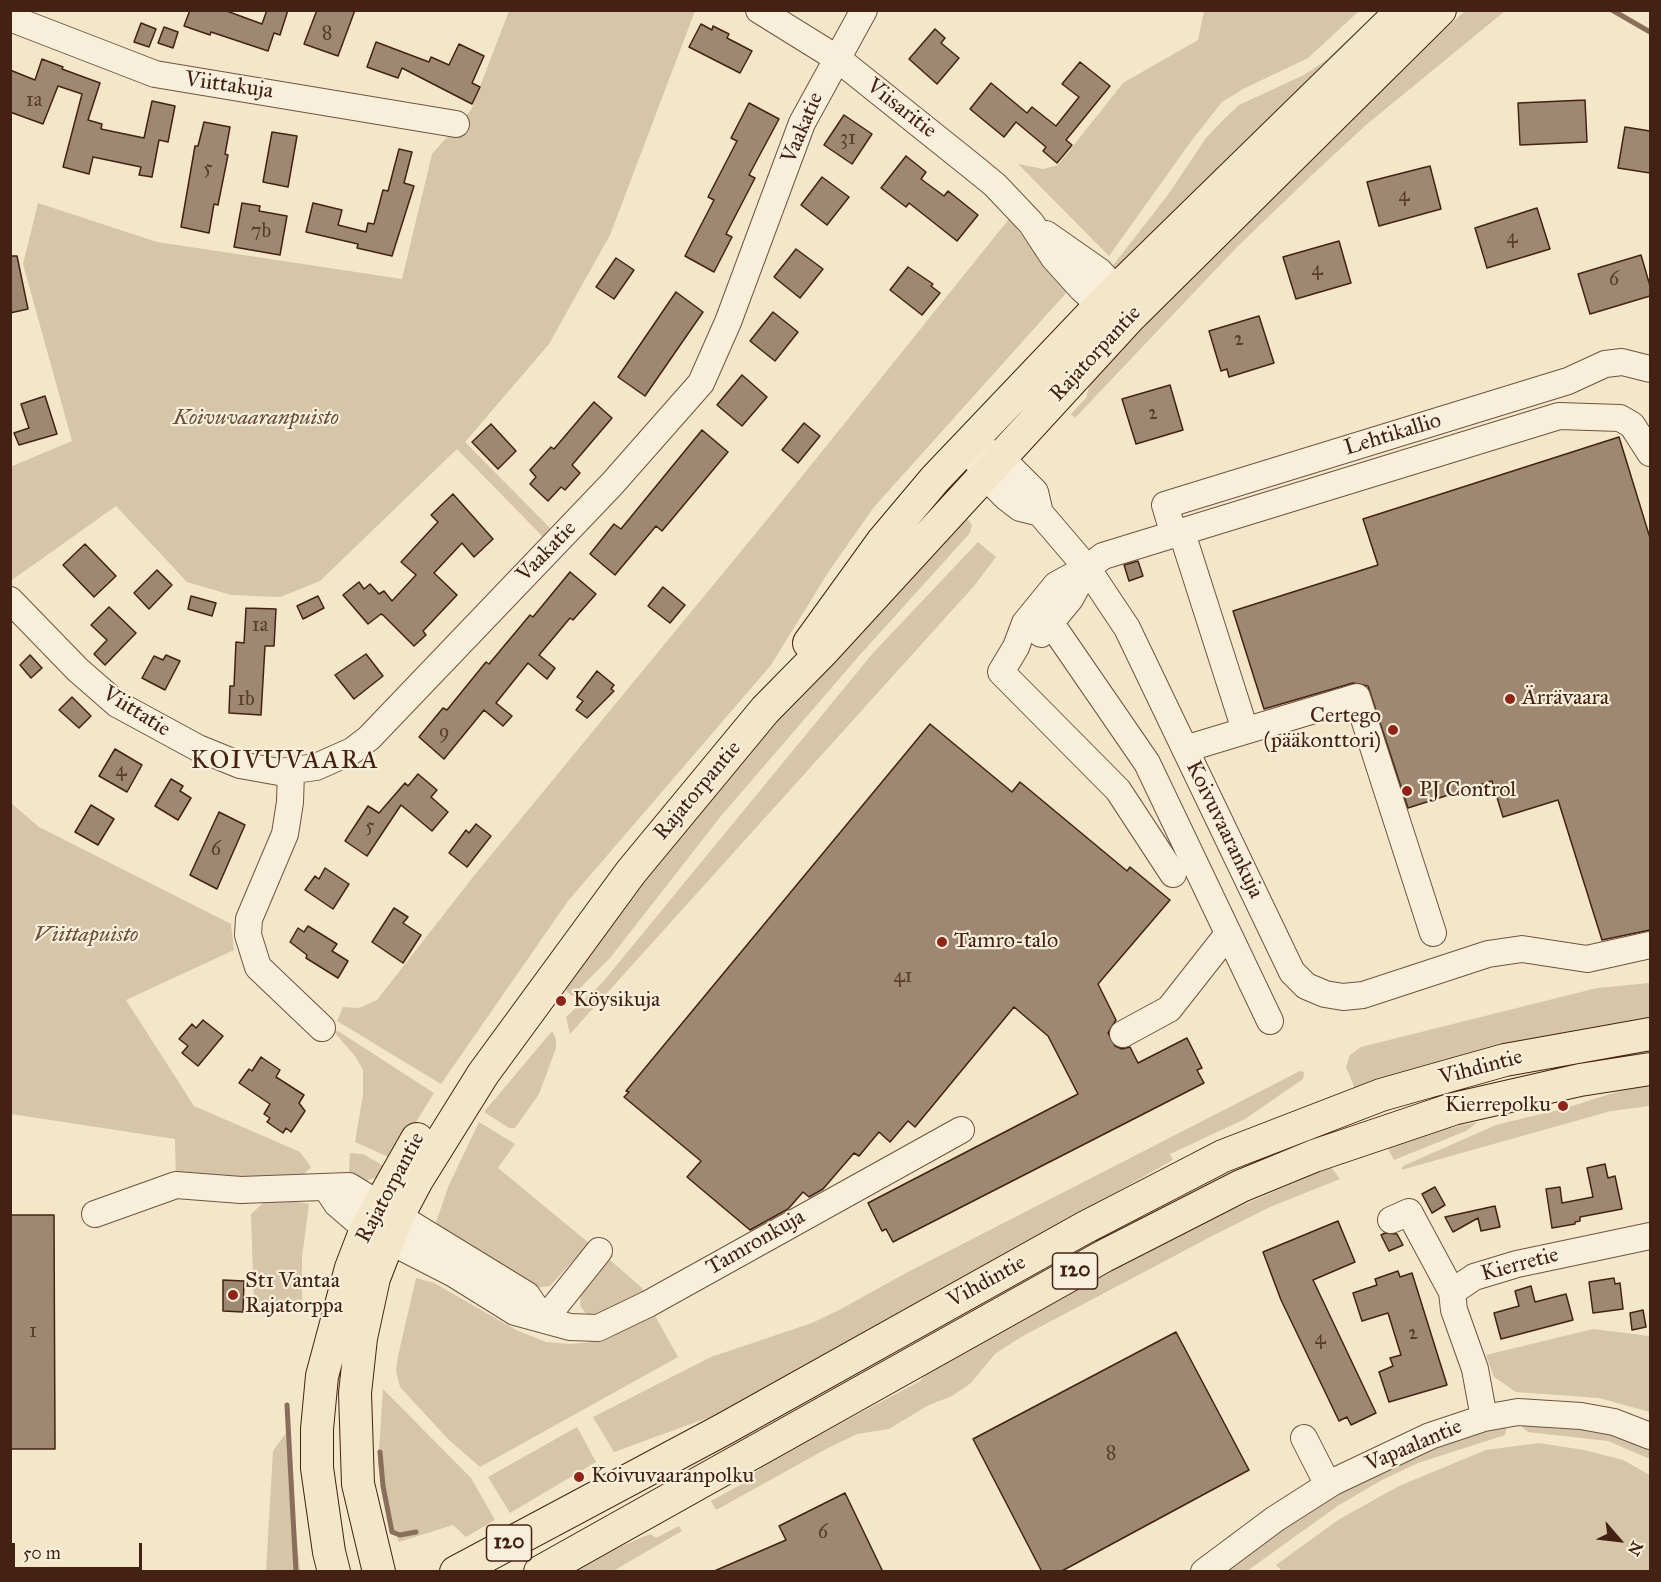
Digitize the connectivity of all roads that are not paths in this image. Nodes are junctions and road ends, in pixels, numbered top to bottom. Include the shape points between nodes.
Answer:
1 (759, 10) edge
2 (864, 10) edge
3 (1403, 10) edge
4 (1440, 10) edge
5 (10, 18) edge
6 (838, 59) junction
7 (456, 123) dead end
8 (1109, 298) junction
9 (1130, 318) junction
10 (1650, 369) edge
11 (969, 443) junction
12 (1650, 453) edge
13 (992, 466) junction
14 (1178, 534) junction
15 (1087, 568) junction
16 (10, 600) edge
17 (1045, 614) junction
18 (765, 710) junction
19 (1245, 730) junction
20 (1185, 749) junction
21 (291, 772) junction
22 (1173, 874) dead end
23 (1433, 933) dead end
24 (1228, 934) junction
25 (1650, 945) edge
26 (1270, 1021) dead end
27 (322, 1028) dead end
28 (1123, 1034) dead end
29 (1650, 1034) edge
30 (1650, 1069) edge
31 (961, 1130) dead end
32 (95, 1214) dead end
33 (1391, 1220) dead end
34 (383, 1222) junction
35 (1650, 1236) edge
36 (599, 1251) dead end
37 (1452, 1292) junction
38 (544, 1320) junction
39 (1484, 1418) junction
40 (1650, 1436) edge
41 (1304, 1438) dead end
42 (1328, 1485) junction
43 (334, 1572) edge
44 (379, 1572) edge
45 (456, 1572) edge
46 (540, 1572) edge
47 (1204, 1572) edge

1 - 6 street, Viisaritie
2 - 6 street, Vaakatie
3 - 8 main road, Rajatorpantie
4 - 9 main road, Rajatorpantie
5 - 7 street, Viittakuja via 155,74
6 - 8 street, Viisaritie via 995,185 1030,224 1099,271
6 - 21 street, Vaakatie via 802,123 724,332 708,370 688,400 369,738 335,759
8 - 9 street, Viisaritie
8 - 11 main road, Rajatorpantie
9 - 13 main road, Rajatorpantie
10 - 14 street, Lehtikallio via 1622,362 1605,364 1568,381 1165,505
11 - 13 street, Koivuvaarankuja
11 - 18 main road, Rajatorpantie via 882,542
12 - 14 street via 1632,425 1620,418 1559,416
13 - 15 street, Koivuvaarankuja via 1020,508 1040,513
13 - 18 main road, Rajatorpantie
14 - 15 street via 1103,556
14 - 19 street
15 - 17 street via 1070,599
15 - 20 street, Koivuvaarankuja via 1118,614
16 - 21 street, Viittatie via 117,704 187,743 240,765
17 - 22 street via 1039,636 1016,647 1001,672 1118,790
17 - 24 street via 1147,763
18 - 34 main road, Rajatorpantie via 631,872 573,928 500,1014 465,1061
19 - 20 street
19 - 23 street via 1357,697
20 - 25 street, Koivuvaarankuja via 1292,972 1306,986 1343,997 1363,995 1488,954 1522,949 1587,959
21 - 27 street via 285,834 249,919 248,935 258,967
24 - 26 street
24 - 28 street via 1169,1009
29 - 45 main road, Vihdintie / 120 via 1505,1060 1381,1095 1223,1156
30 - 46 main road, Vihdintie / 120 via 1580,1080 1453,1109 1314,1156 1241,1186 1104,1256
31 - 38 street, Tamronkuja via 598,1328 570,1327
32 - 34 street via 176,1185 241,1190 349,1186
33 - 37 street via 1409,1212 1417,1250
34 - 38 street, Tamronkuja via 514,1312
34 - 43 main road, Rajatorpantie via 351,1268 320,1388 317,1468
34 - 44 main road, Rajatorpantie via 355,1393 358,1484
35 - 37 street, Kierretie via 1517,1264 1474,1277
36 - 38 street
37 - 39 street, Kierretie via 1454,1310 1475,1369
39 - 40 street, Vapaalantie via 1518,1412 1581,1416 1614,1422
39 - 42 street, Vapaalantie via 1430,1436
41 - 42 street
42 - 47 street, Vapaalantie

